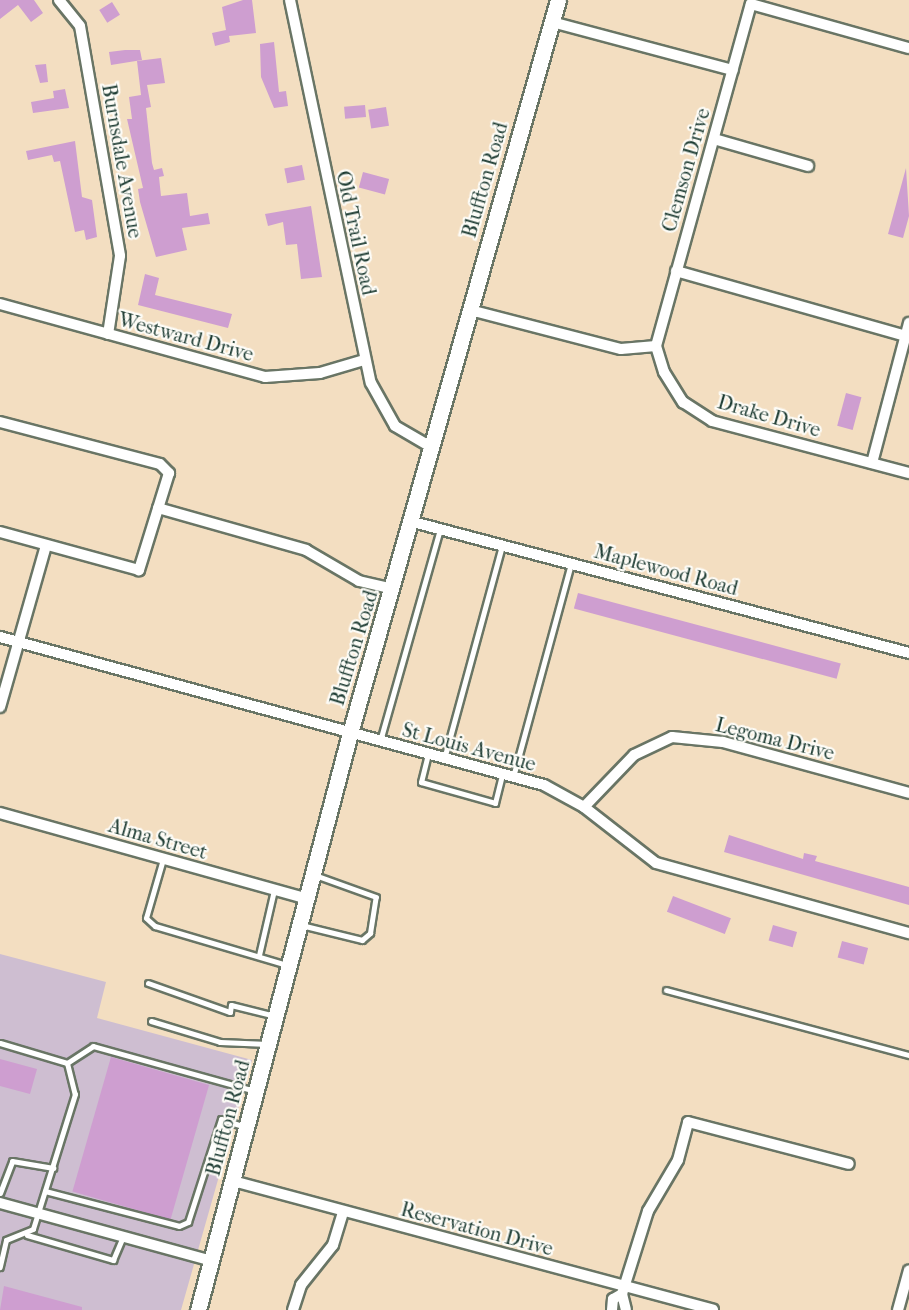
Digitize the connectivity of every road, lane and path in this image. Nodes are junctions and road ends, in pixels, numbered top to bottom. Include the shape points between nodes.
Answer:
1 (60, 0) edge
2 (290, 0) edge
3 (558, 0) edge
4 (552, 22) junction
5 (909, 48) edge
6 (733, 70) junction
7 (714, 139) junction
8 (808, 166) dead end
9 (676, 271) junction
10 (0, 304) edge
11 (470, 310) junction
12 (909, 323) edge
13 (108, 334) junction
14 (905, 336) junction
15 (656, 346) junction
16 (364, 360) junction
17 (0, 422) edge
18 (431, 447) junction
19 (872, 463) junction
20 (909, 473) edge
21 (158, 508) junction
22 (413, 522) junction
23 (440, 529) junction
24 (0, 532) edge
25 (46, 545) junction
26 (502, 546) junction
27 (571, 564) junction
28 (394, 589) junction
29 (0, 637) edge
30 (18, 642) junction
31 (909, 653) edge
32 (0, 706) edge
33 (350, 733) junction
34 (380, 741) junction
35 (428, 754) junction
36 (444, 759) junction
37 (508, 776) junction
38 (909, 793) edge
39 (584, 807) junction
40 (0, 813) edge
41 (163, 859) junction
42 (314, 875) junction
43 (274, 890) junction
44 (307, 899) junction
45 (300, 925) junction
46 (909, 933) edge
47 (259, 955) junction
48 (290, 966) junction
49 (148, 983) dead end
50 (666, 990) dead end
51 (276, 1016) junction
52 (151, 1021) dead end
53 (0, 1043) edge
54 (269, 1044) junction
55 (909, 1055) edge
56 (67, 1063) junction
57 (257, 1091) junction
58 (247, 1128) junction
59 (849, 1164) dead end
60 (53, 1168) junction
61 (233, 1181) junction
62 (45, 1191) junction
63 (0, 1193) edge
64 (0, 1203) edge
65 (37, 1213) junction
66 (344, 1213) junction
67 (27, 1235) junction
68 (123, 1236) junction
69 (212, 1261) junction
70 (0, 1267) edge
71 (909, 1270) edge
72 (623, 1290) junction
73 (198, 1310) edge
74 (293, 1310) edge
75 (612, 1310) edge
76 (626, 1310) edge
77 (713, 1310) edge
78 (898, 1310) edge

1 - 13 street, Burnsdale Avenue via 80,26 120,256
2 - 16 street, Old Trail Road
3 - 4 main road, Bluffton Road
4 - 6 street
4 - 11 main road, Bluffton Road
5 - 6 street, Clemson Drive via 751,4
6 - 7 street, Clemson Drive
7 - 8 street
7 - 9 street, Clemson Drive
9 - 14 street
9 - 15 street, Clemson Drive
10 - 13 street, Westward Drive
11 - 15 street via 621,349
11 - 18 main road, Bluffton Road
12 - 14 street
13 - 16 street, Westward Drive via 265,377 320,373
14 - 19 street
15 - 19 street, Drake Drive via 664,372 683,402 712,421
16 - 18 street, Old Trail Road via 382,407 395,426
17 - 21 street via 160,464 169,473
18 - 22 main road, Bluffton Road
19 - 20 street, Drake Drive
21 - 25 street via 139,570
21 - 28 street via 306,550 359,581
22 - 23 street, Maplewood Road
22 - 28 main road, Bluffton Road
23 - 26 street, Maplewood Road
23 - 34 lane
24 - 25 street
25 - 30 street
26 - 27 street, Maplewood Road
26 - 36 lane
27 - 31 street, Maplewood Road
27 - 37 lane
28 - 33 main road, Bluffton Road
29 - 30 street, St Louis Avenue
30 - 32 street
30 - 33 street, St Louis Avenue
33 - 34 street, St Louis Avenue
33 - 42 main road, Bluffton Road
34 - 35 street, St Louis Avenue
35 - 36 street, St Louis Avenue
35 - 37 lane via 421,782 495,803
36 - 37 street, St Louis Avenue
37 - 39 street, St Louis Avenue via 544,785
38 - 39 street, Legoma Drive via 723,742 672,738 634,755
39 - 46 street, St Louis Avenue via 629,847 664,866
40 - 41 street, Alma Street
41 - 43 street, Alma Street
41 - 47 lane via 146,918 155,926
42 - 44 main road, Bluffton Road
42 - 45 lane via 376,897 370,933 362,940
43 - 44 street, Alma Street
43 - 47 lane
44 - 45 main road, Bluffton Road
45 - 48 main road, Bluffton Road
47 - 48 lane
48 - 51 main road, Bluffton Road
49 - 51 lane via 230,1012 231,1005
50 - 55 lane
51 - 54 main road, Bluffton Road
52 - 54 lane via 219,1042
53 - 56 lane
54 - 57 main road, Bluffton Road
56 - 57 lane via 93,1046
56 - 60 lane via 75,1094
57 - 58 main road, Bluffton Road
58 - 61 main road, Bluffton Road
58 - 62 lane via 221,1119 188,1222 179,1226
59 - 72 street via 688,1122 678,1160 648,1211
60 - 62 lane
60 - 63 lane via 12,1161
61 - 66 street, Reservation Drive
61 - 69 main road, Bluffton Road
62 - 65 lane
64 - 65 street
65 - 67 lane
65 - 68 street
66 - 72 street, Reservation Drive
66 - 74 street via 333,1245 301,1285
67 - 68 lane via 113,1260
67 - 70 lane via 6,1240
68 - 69 street
69 - 73 main road, Bluffton Road
71 - 78 street
72 - 75 street via 614,1299
72 - 76 street
72 - 77 street, Reservation Drive

